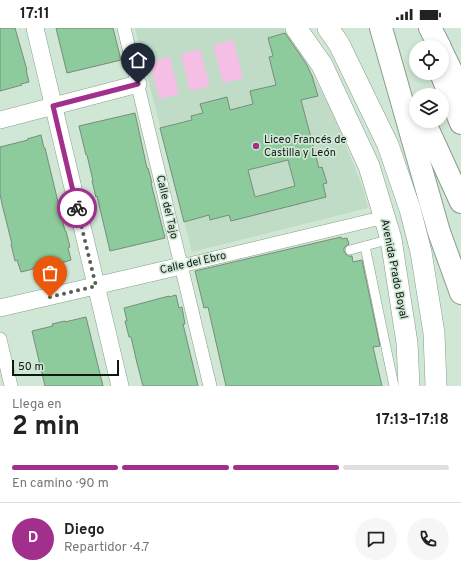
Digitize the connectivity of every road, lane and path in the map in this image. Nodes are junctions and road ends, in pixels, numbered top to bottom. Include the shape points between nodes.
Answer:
1 (35, 28) edge
2 (124, 28) edge
3 (296, 28) edge
4 (328, 28) edge
5 (381, 28) edge
6 (387, 28) edge
7 (422, 28) edge
8 (430, 28) edge
9 (427, 40) edge
10 (436, 40) edge
11 (449, 66) edge
12 (444, 80) edge
13 (138, 84) junction
14 (411, 88) edge
15 (461, 91) edge
16 (53, 106) junction
17 (0, 120) edge
18 (461, 123) edge
19 (427, 128) edge
20 (422, 175) junction
21 (461, 202) edge
22 (385, 217) junction
23 (391, 239) junction
24 (365, 246) junction
25 (461, 249) edge
26 (350, 250) dead end
27 (181, 266) junction
28 (96, 286) junction
29 (461, 293) edge
30 (0, 308) edge
31 (0, 339) edge
32 (11, 386) edge
33 (120, 386) edge
34 (210, 386) edge
35 (394, 386) edge
36 (410, 386) edge
37 (436, 386) edge

1 - 16 street
2 - 13 street, Calle del Tajo
3 - 22 street, Avenida Prado Boyal via 322,65 369,166
4 - 37 street via 339,44 388,145 410,209 422,252 434,333
5 - 20 highway
6 - 14 highway
7 - 9 highway
8 - 10 highway
11 - 15 highway
12 - 18 highway
13 - 16 street
13 - 27 street, Calle del Tajo
16 - 17 street
16 - 28 street
19 - 21 highway
20 - 25 highway
20 - 29 highway
22 - 23 street, Avenida Prado Boyal
22 - 27 street, Calle del Ebro
23 - 24 lane
23 - 36 street, Avenida Prado Boyal via 407,343
24 - 26 lane
24 - 35 lane
27 - 28 street, Calle del Ebro
27 - 34 street, Calle del Tajo
28 - 30 street, Calle del Ebro
28 - 33 street
31 - 32 street

